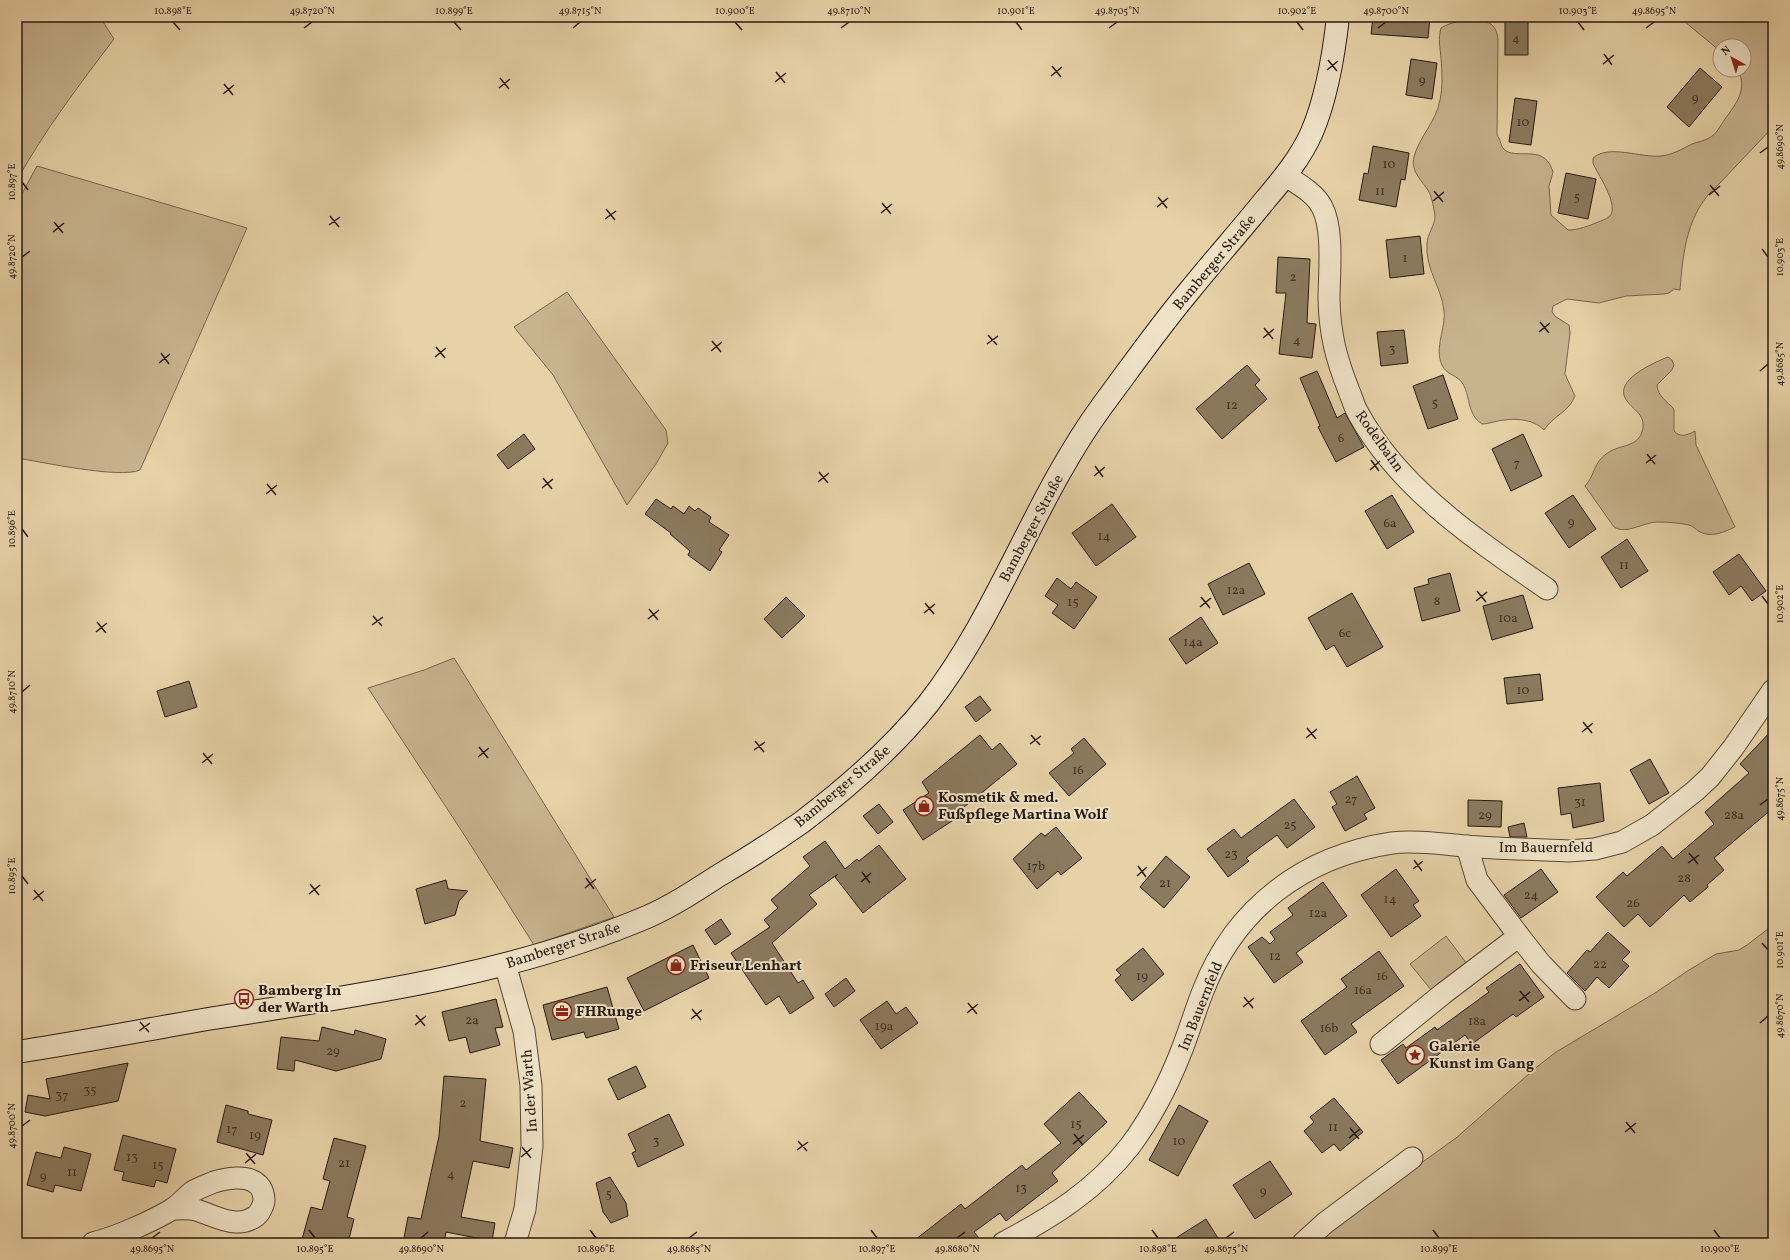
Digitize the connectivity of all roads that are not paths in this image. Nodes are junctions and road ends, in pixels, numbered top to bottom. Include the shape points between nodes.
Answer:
1 (1338, 17) edge
2 (1286, 176) junction
3 (1547, 588) dead end
4 (1773, 690) edge
5 (1467, 846) junction
6 (1520, 936) junction
7 (505, 964) junction
8 (1575, 999) dead end
9 (1381, 1044) dead end
10 (17, 1052) edge
11 (1412, 1158) dead end
12 (172, 1210) dead end
13 (93, 1243) edge
14 (515, 1243) edge
15 (1004, 1243) edge
16 (1303, 1243) edge

1 - 2 street, Bamberger Straße via 1335,47 1316,120 1311,134
2 - 3 street, Rodelbahn via 1315,197 1326,216 1329,235 1331,333 1338,363 1358,413 1396,466 1432,504 1486,546
2 - 7 street, Bamberger Straße via 1186,294 1099,411 1064,467 977,630 950,674 913,722 869,768 778,839 681,899 651,915 589,939
4 - 5 street, Im Bauernfeld via 1710,777 1652,825 1628,839 1595,849 1568,851
5 - 6 street via 1477,880
5 - 15 street, Im Bauernfeld via 1394,843 1361,850 1337,856 1316,866 1271,894 1234,933 1217,960 1203,989 1169,1080 1131,1145 1110,1171 1084,1194 1038,1225
6 - 8 street via 1541,964
6 - 9 street
7 - 10 street, Bamberger Straße via 382,991
7 - 14 street, In der Warth via 524,1031 531,1094 532,1154 525,1209
11 - 16 street via 1325,1223
12 - 13 street

